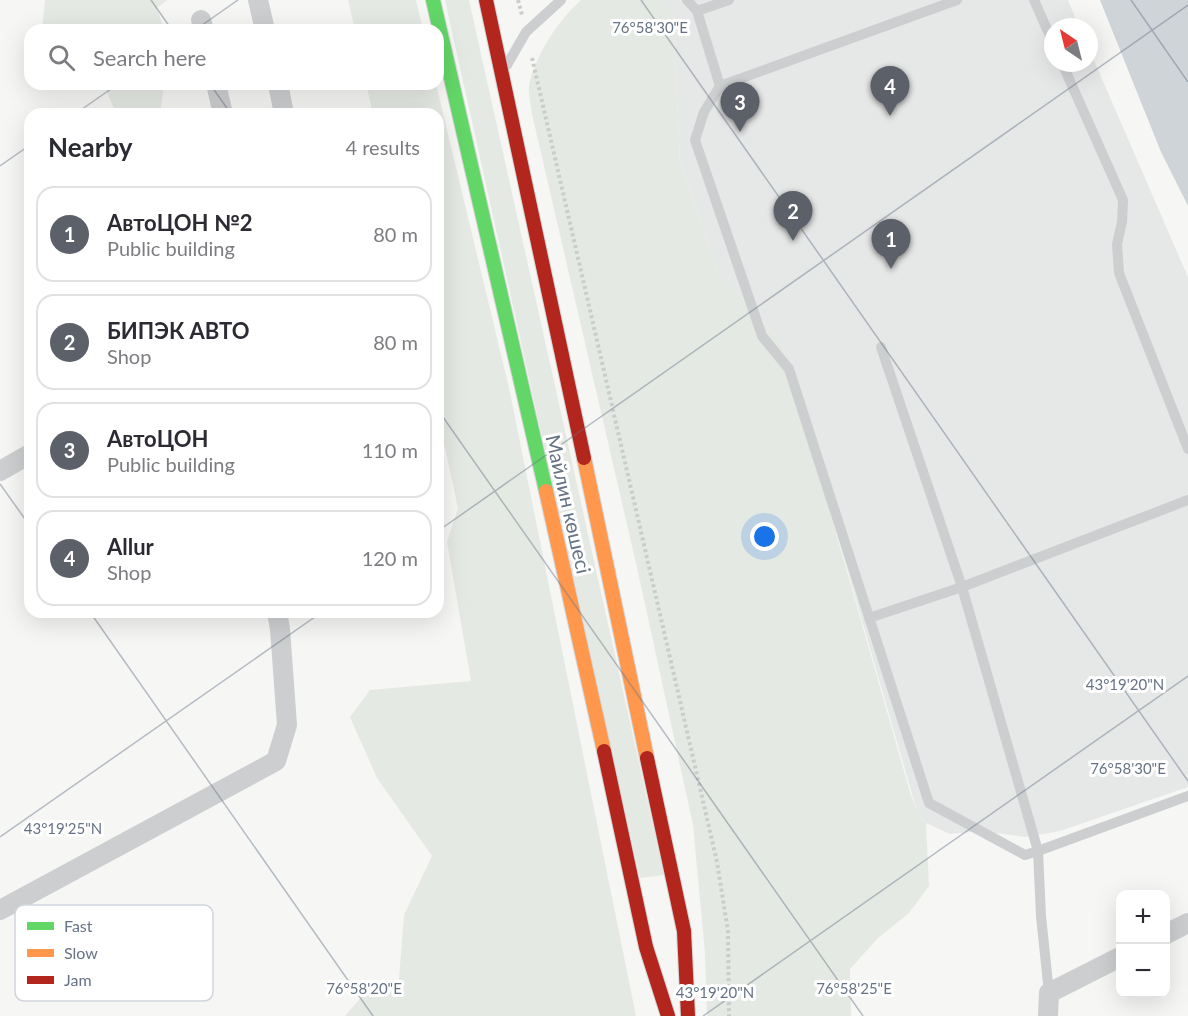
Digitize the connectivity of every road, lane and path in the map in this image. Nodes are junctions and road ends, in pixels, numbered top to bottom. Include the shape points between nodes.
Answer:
1 (258, 0) edge
2 (433, 0) edge
3 (486, 0) edge
4 (518, 0) edge
5 (561, 0) edge
6 (687, 0) edge
7 (729, 0) edge
8 (957, 0) edge
9 (1034, 0) edge
10 (697, 11) junction
11 (1044, 23) edge
12 (264, 24) edge
13 (439, 24) edge
14 (526, 32) junction
15 (444, 48) edge
16 (1066, 72) edge
17 (502, 73) junction
18 (720, 86) junction
19 (217, 90) edge
20 (279, 90) edge
21 (222, 108) edge
22 (283, 108) edge
23 (881, 347) dead end
24 (1188, 449) edge
25 (24, 457) edge
26 (0, 471) edge
27 (1188, 500) edge
28 (962, 587) junction
29 (278, 618) edge
30 (869, 618) junction
31 (1188, 796) edge
32 (1038, 851) junction
33 (0, 910) edge
34 (1188, 923) edge
35 (1170, 932) edge
36 (1116, 959) edge
37 (1049, 993) junction
38 (668, 1016) edge
39 (688, 1016) edge
40 (729, 1016) edge
41 (1048, 1016) edge

1 - 12 street
2 - 13 main road, Майлин көшесі
3 - 17 main road, Майлин көшесі
4 - 14 path
5 - 14 lane
6 - 10 lane
7 - 10 lane
8 - 18 lane
9 - 11 lane
10 - 18 lane
14 - 17 lane
14 - 40 path via 717,862 728,931
15 - 38 main road, Майлин көшесі via 646,947
16 - 24 lane via 1123,200 1117,244 1119,273
17 - 39 main road, Майлин көшесі via 684,931
18 - 30 lane via 704,112 695,140 762,336 789,369
19 - 21 street
20 - 22 street
23 - 28 lane
25 - 26 street
27 - 28 lane
28 - 30 lane
28 - 32 lane
29 - 33 street via 287,725 276,760
30 - 32 lane via 929,803 1025,855
31 - 32 lane
32 - 37 lane
34 - 35 street
36 - 37 street
37 - 41 street

